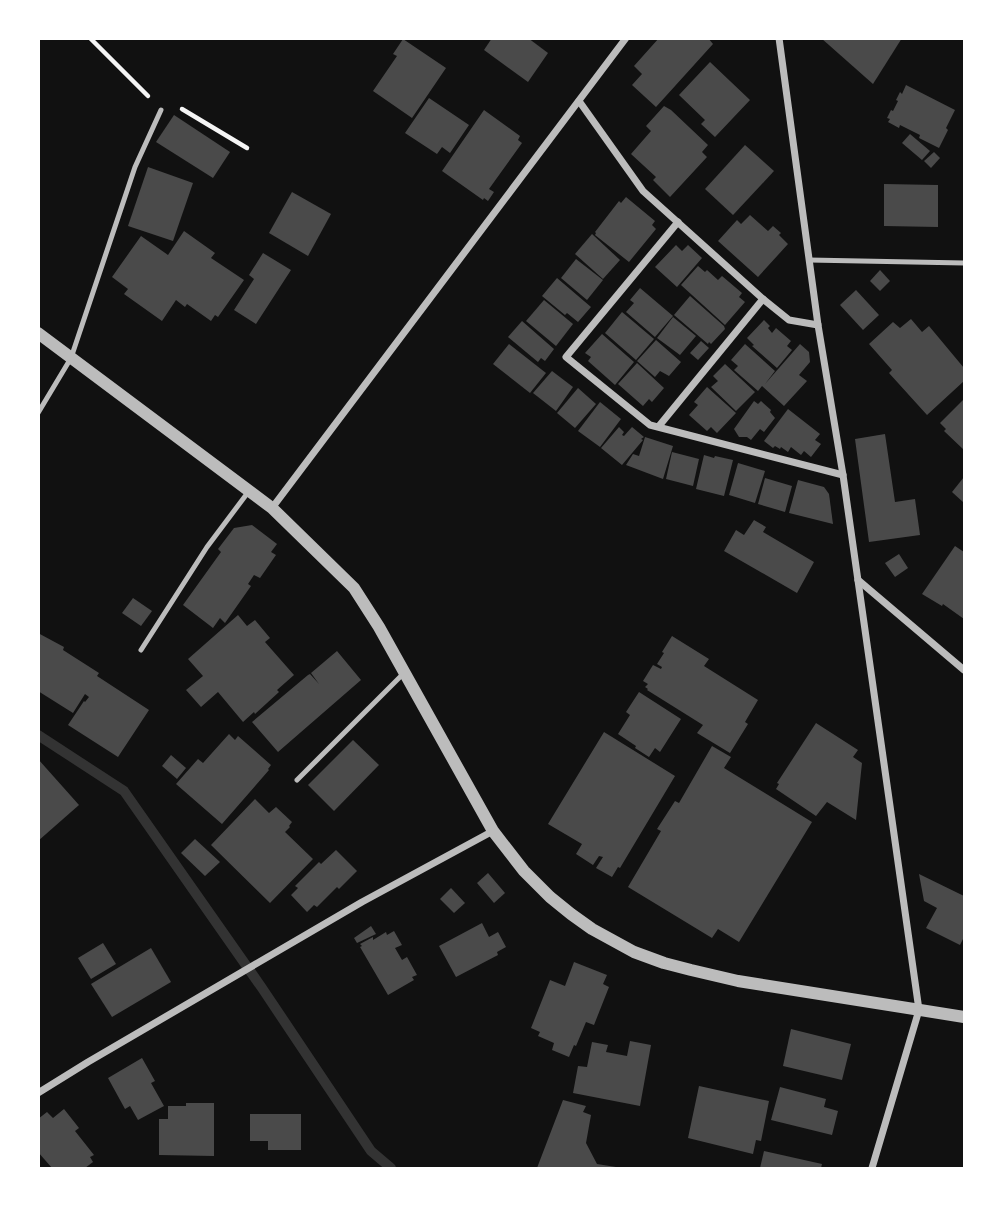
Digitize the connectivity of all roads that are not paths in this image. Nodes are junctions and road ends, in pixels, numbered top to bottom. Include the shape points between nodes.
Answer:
1 (626, 38) edge
2 (779, 38) edge
3 (579, 101) junction
4 (161, 110) road end
5 (678, 222) junction
6 (809, 260) junction
7 (964, 263) edge
8 (763, 299) junction
9 (818, 325) junction
10 (38, 333) edge
11 (71, 358) junction
12 (38, 413) edge
13 (659, 426) junction
14 (843, 475) junction
15 (250, 491) junction
16 (272, 508) junction
17 (858, 580) junction
18 (141, 650) dead end
19 (964, 670) edge
20 (405, 672) junction
21 (297, 780) dead end
22 (494, 831) junction
23 (919, 1010) junction
24 (964, 1017) edge
25 (38, 1093) edge
26 (872, 1168) edge

1 - 3 street
2 - 6 street
3 - 5 street via 643,191
3 - 16 street
4 - 11 lane via 135,167
5 - 8 street
5 - 13 street via 566,357 650,425
6 - 7 lane
6 - 9 street
8 - 9 street via 789,320
8 - 13 street
9 - 14 street
10 - 11 street
11 - 12 lane
11 - 15 street
13 - 14 street
14 - 17 street
15 - 16 street
15 - 18 lane via 207,547
16 - 20 street via 354,588
17 - 19 street
17 - 23 street
20 - 21 lane
20 - 22 street
22 - 23 street via 550,897 592,929 634,952 738,981
22 - 25 street via 362,902
23 - 24 street
23 - 26 street

